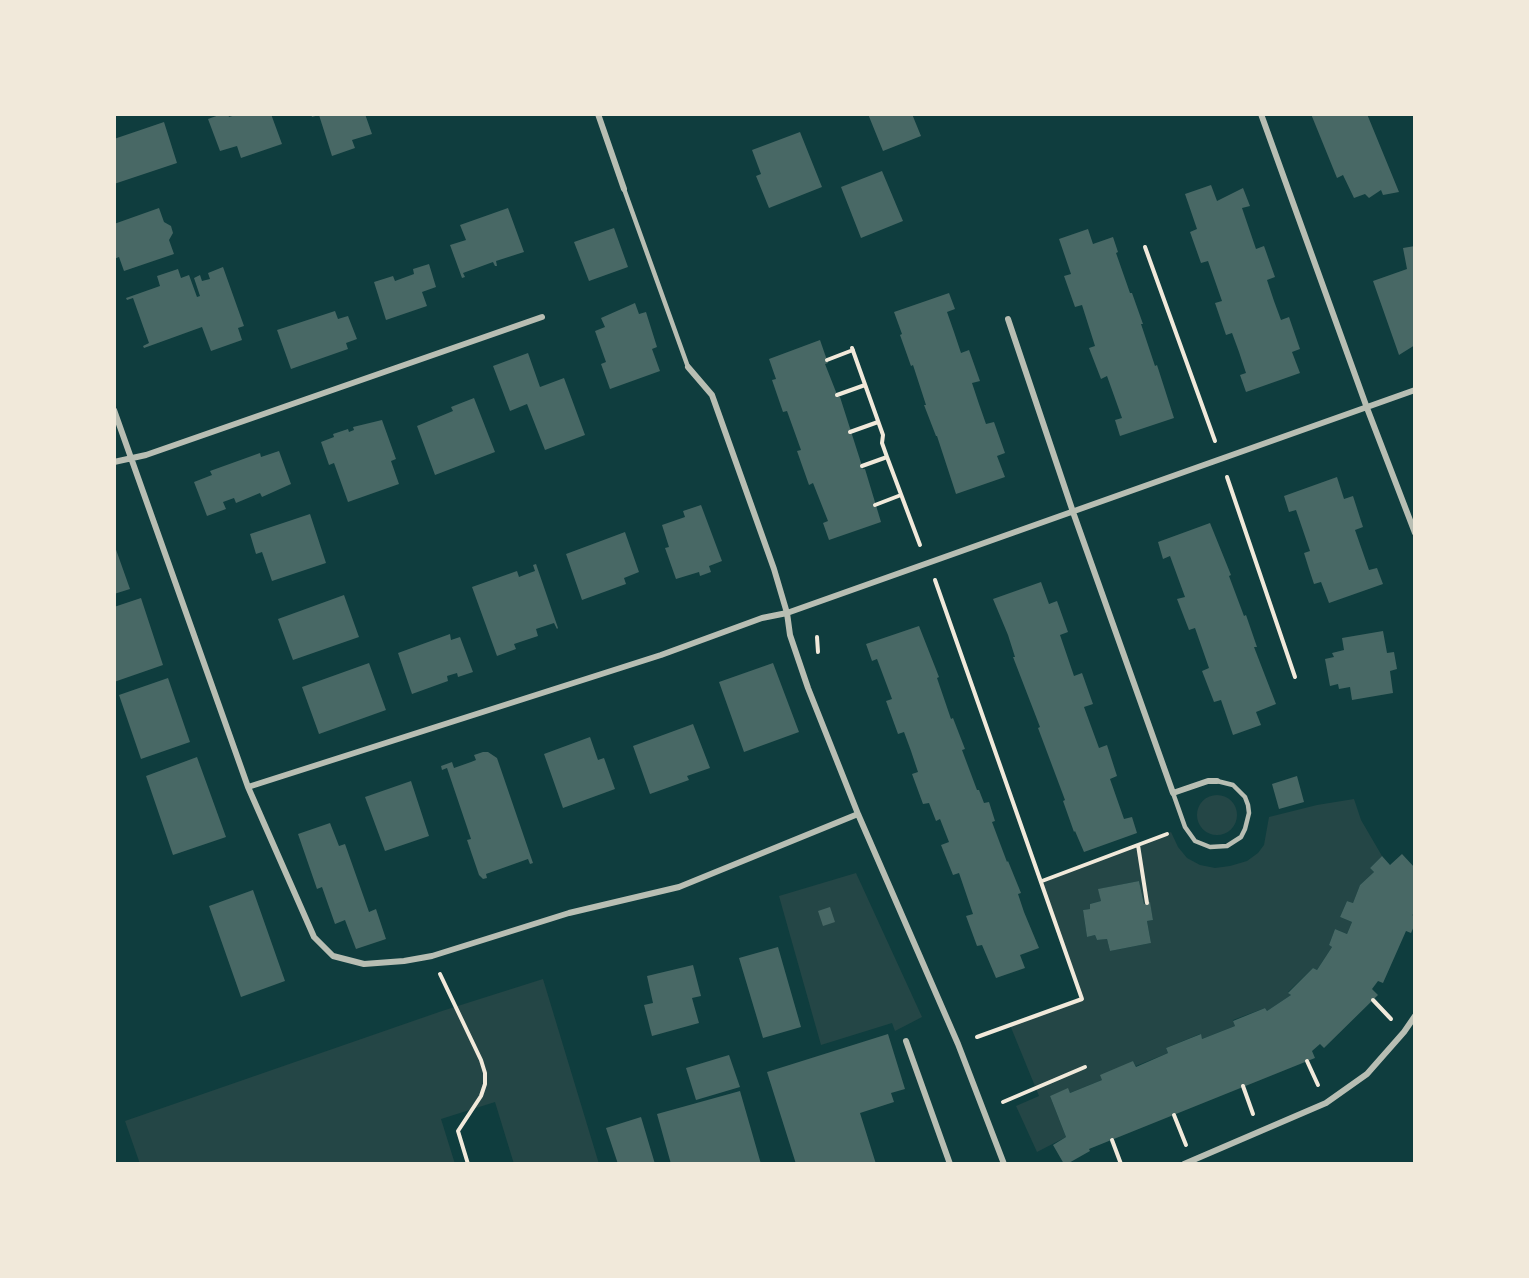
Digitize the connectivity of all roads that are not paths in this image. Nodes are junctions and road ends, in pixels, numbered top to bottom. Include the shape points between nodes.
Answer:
1 (598, 114) edge
2 (1261, 114) edge
3 (624, 189) joint
4 (542, 317) dead end
5 (1008, 319) dead end
6 (688, 367) joint
7 (1415, 390) edge
8 (1367, 408) junction
9 (114, 410) edge
10 (131, 458) junction
11 (114, 462) edge
12 (1072, 512) junction
13 (1415, 533) edge
14 (787, 613) junction
15 (1217, 781) joint
16 (248, 787) junction
17 (1173, 793) junction
18 (858, 814) junction
19 (1415, 1016) edge
20 (906, 1041) dead end
21 (950, 1164) edge
22 (1004, 1164) edge
23 (1185, 1164) edge

1 - 3 street
2 - 8 street
3 - 6 lane
4 - 10 street
5 - 12 street
6 - 14 street via 712,395
7 - 8 street
8 - 12 street
8 - 13 street
9 - 10 street
10 - 11 street
10 - 16 street
12 - 14 street
12 - 17 street
14 - 16 street
14 - 18 street via 790,635 808,688
15 - 17 street
15 - 17 lane via 1233,785 1245,797 1249,813 1241,837 1227,846 1210,847 1195,841 1185,827
16 - 18 street via 314,937 333,956 364,964 432,956 569,913 680,887
18 - 22 street via 958,1044
19 - 23 street via 1367,1074 1326,1103
20 - 21 street

